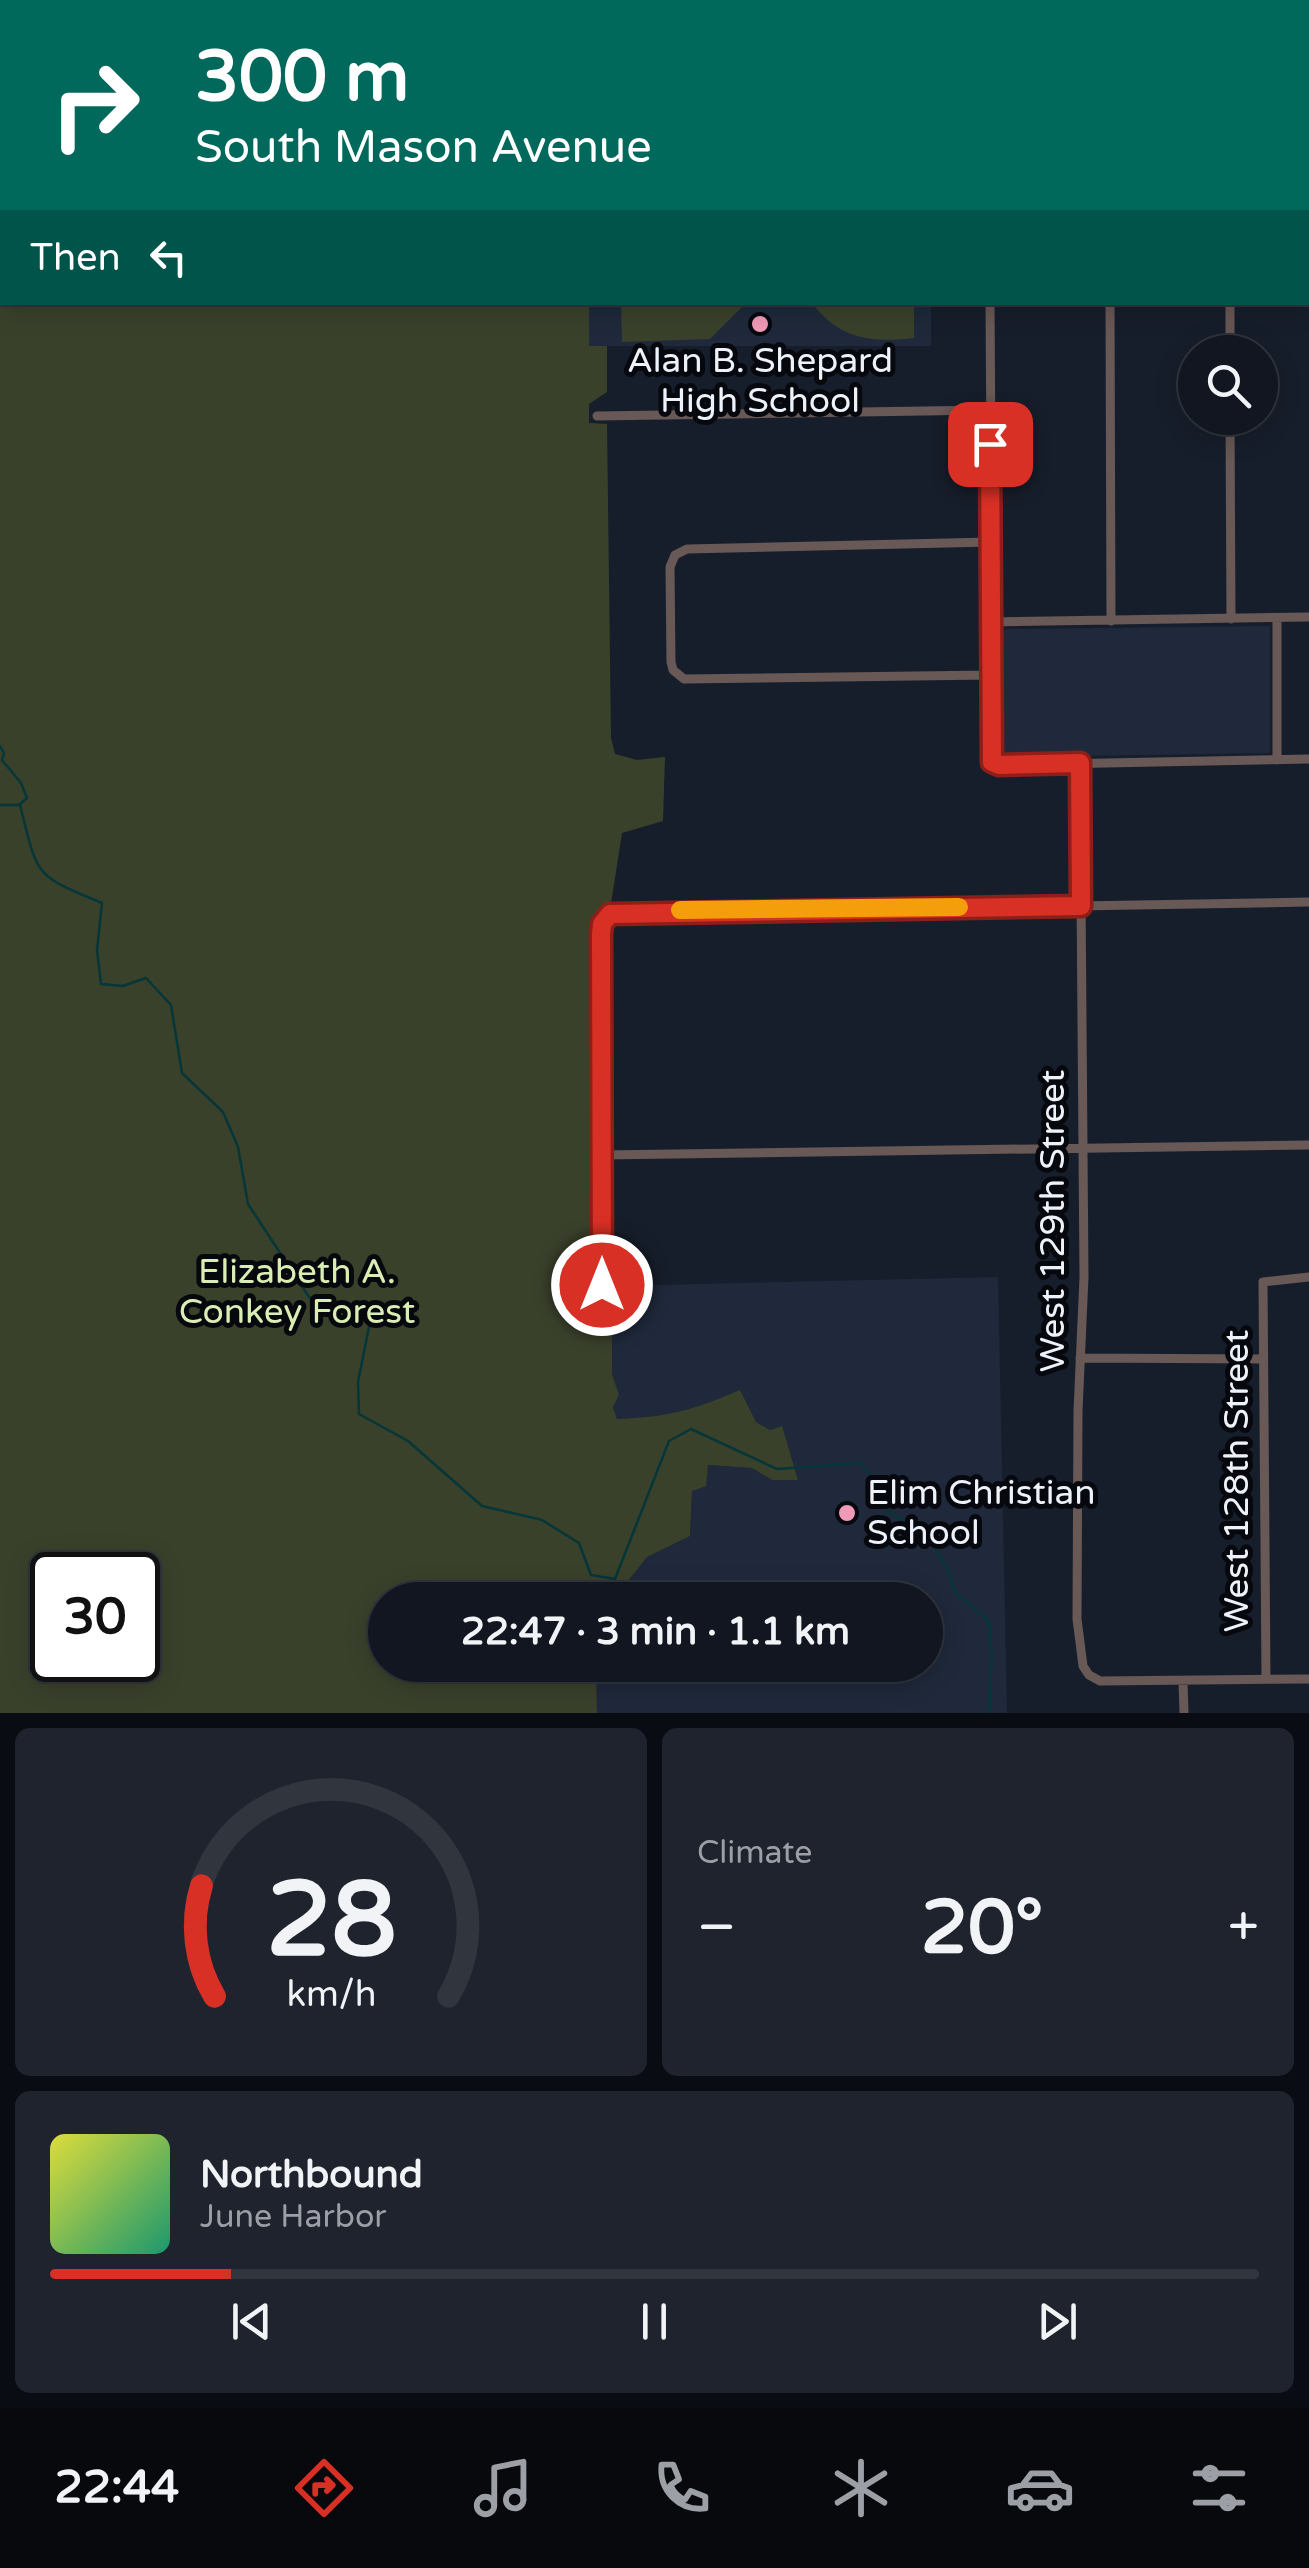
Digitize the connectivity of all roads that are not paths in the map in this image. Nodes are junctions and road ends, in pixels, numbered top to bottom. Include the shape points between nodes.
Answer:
1 (990, 305) edge
2 (1110, 305) edge
3 (1230, 305) edge
4 (1230, 335) edge
5 (989, 410) junction
6 (598, 416) dead end
7 (1230, 435) edge
8 (992, 542) junction
9 (1277, 618) junction
10 (1309, 618) edge
11 (1232, 619) junction
12 (1110, 620) junction
13 (991, 622) junction
14 (990, 675) junction
15 (1309, 759) edge
16 (1277, 760) junction
17 (1080, 763) junction
18 (1309, 902) edge
19 (1081, 906) junction
20 (1309, 1145) edge
21 (1083, 1149) junction
22 (602, 1155) junction
23 (1309, 1278) edge
24 (602, 1285) dead end
25 (1080, 1358) junction
26 (1263, 1359) junction
27 (1266, 1679) junction
28 (1309, 1679) edge
29 (1183, 1681) junction
30 (1184, 1713) edge

1 - 5 street
2 - 12 street
3 - 4 street
5 - 6 street
5 - 8 street
7 - 11 street
8 - 13 street
8 - 14 street via 687,549 670,567 671,662 690,680
9 - 10 street
9 - 11 street
9 - 16 street
11 - 12 street
12 - 13 street
13 - 14 street
14 - 17 street via 992,762
15 - 16 street
16 - 17 street
17 - 19 street, West 129th Street
18 - 19 street
19 - 21 street, West 129th Street
19 - 22 street via 616,911 605,917 601,935
20 - 21 street
21 - 22 street
21 - 25 street, West 129th Street
22 - 24 street
23 - 26 street, West 128th Street via 1263,1282
25 - 26 street
25 - 29 street, West 129th Street via 1082,1660 1089,1676 1100,1681
26 - 27 street, West 128th Street
27 - 28 street
27 - 29 street
29 - 30 street

